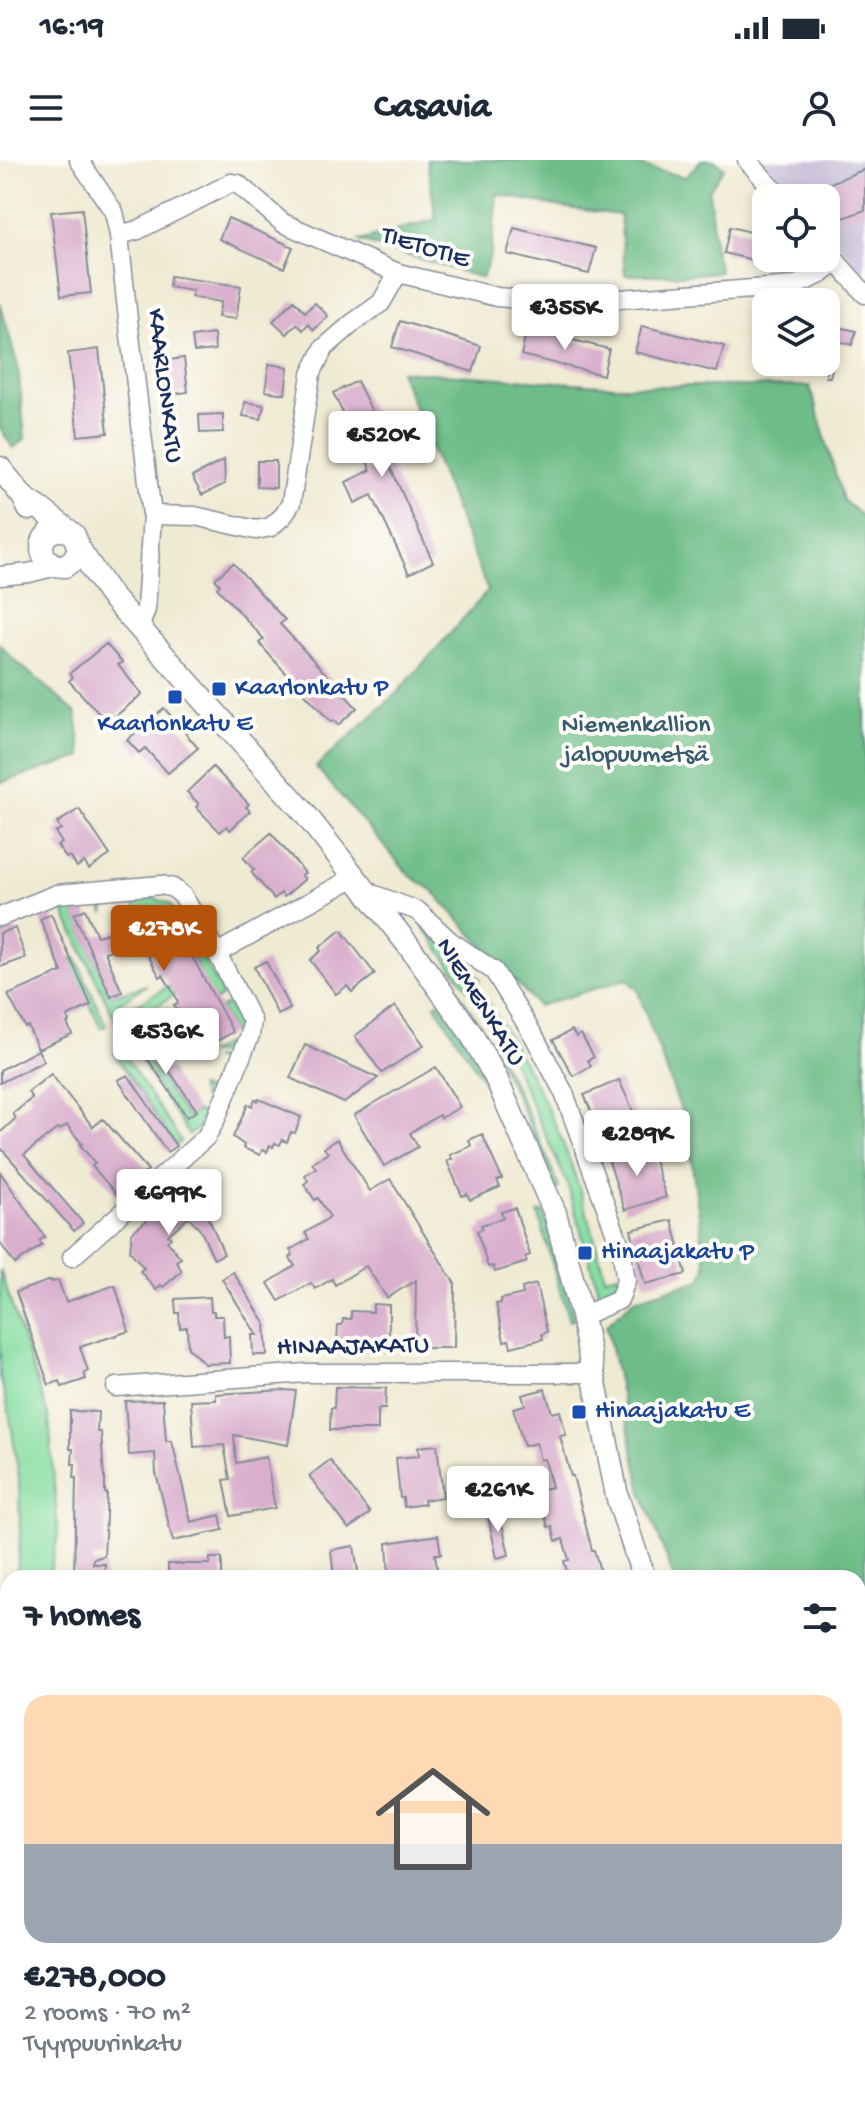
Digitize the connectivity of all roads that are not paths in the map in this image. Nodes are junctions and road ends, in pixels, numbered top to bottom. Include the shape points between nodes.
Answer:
1 (79, 160) edge
2 (747, 160) edge
3 (768, 184) edge
4 (119, 235) junction
5 (840, 266) edge
6 (822, 272) edge
7 (398, 273) junction
8 (865, 294) edge
9 (0, 468) edge
10 (152, 515) junction
11 (59, 551) junction
12 (8, 575) edge
13 (139, 629) junction
14 (361, 885) junction
15 (0, 917) edge
16 (217, 953) junction
17 (72, 1257) dead end
18 (582, 1316) junction
19 (592, 1373) junction
20 (116, 1387) dead end
21 (641, 1570) edge

1 - 4 street, KAARLONKATU via 114,212
2 - 3 street
4 - 7 street, TIETOTIE via 231,183 283,223
4 - 10 street, KAARLONKATU
5 - 8 street
6 - 7 street, TIETOTIE via 794,286 576,301 497,297
7 - 10 street via 381,303 324,348 311,374 291,503 284,515 271,527 256,530 195,516
9 - 11 street, NIEMENKATU via 24,498 42,510
10 - 13 street, KAARLONKATU via 146,609
11 - 12 street
11 - 13 street, NIEMENKATU via 110,595
13 - 14 street, NIEMENKATU via 302,810
14 - 16 street
14 - 18 street, NIEMENKATU via 461,1020 495,1076 555,1213
14 - 18 street via 418,911 494,971 564,1093 621,1248 626,1281 619,1300
15 - 16 street via 57,894 161,885 183,896
16 - 17 street via 252,1021 215,1121 191,1152
18 - 19 street, NIEMENKATU
19 - 20 street, HINAAJAKATU via 306,1373
19 - 21 street, NIEMENKATU via 617,1496

